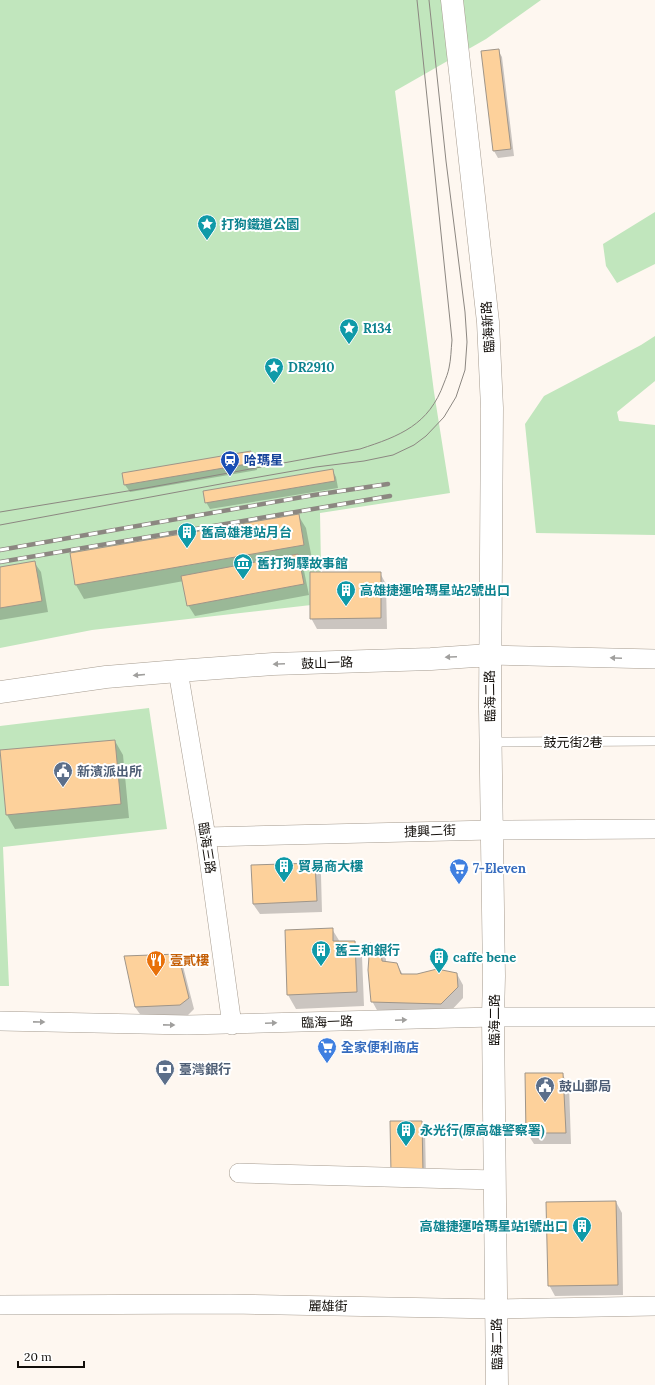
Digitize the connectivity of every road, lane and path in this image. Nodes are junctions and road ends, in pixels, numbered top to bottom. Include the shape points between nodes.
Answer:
1 (452, 0) edge
2 (490, 655) junction
3 (655, 659) edge
4 (178, 671) junction
5 (0, 692) edge
6 (491, 742) junction
7 (655, 742) edge
8 (655, 829) edge
9 (491, 830) junction
10 (206, 837) junction
11 (493, 1017) junction
12 (655, 1017) edge
13 (0, 1021) edge
14 (232, 1025) junction
15 (239, 1173) dead end
16 (495, 1180) junction
17 (0, 1305) edge
18 (655, 1306) edge
19 (496, 1309) junction
20 (497, 1385) edge

1 - 2 street, 臨海新路 via 488,322 492,424
3 -> 2 street, 鼓山一路
2 -> 4 street, 鼓山一路 via 273,664
2 - 6 street, 臨海二路
4 -> 5 street, 鼓山一路 via 106,677
4 - 10 street, 臨海三路
6 - 7 lane, 鼓元街2巷
6 - 9 street, 臨海二路
8 - 9 street, 捷興二街
9 - 10 street, 捷興二街
9 - 11 street, 臨海二路
10 - 14 street, 臨海三路
11 - 12 street, 臨海一路
14 -> 11 street, 臨海一路
11 - 16 street, 臨海二路
13 -> 14 street, 臨海一路
15 - 16 street
16 - 19 street, 臨海二路
17 - 19 street, 麗雄街 via 231,1304
18 - 19 street, 麗雄街
19 - 20 street, 臨海二路

